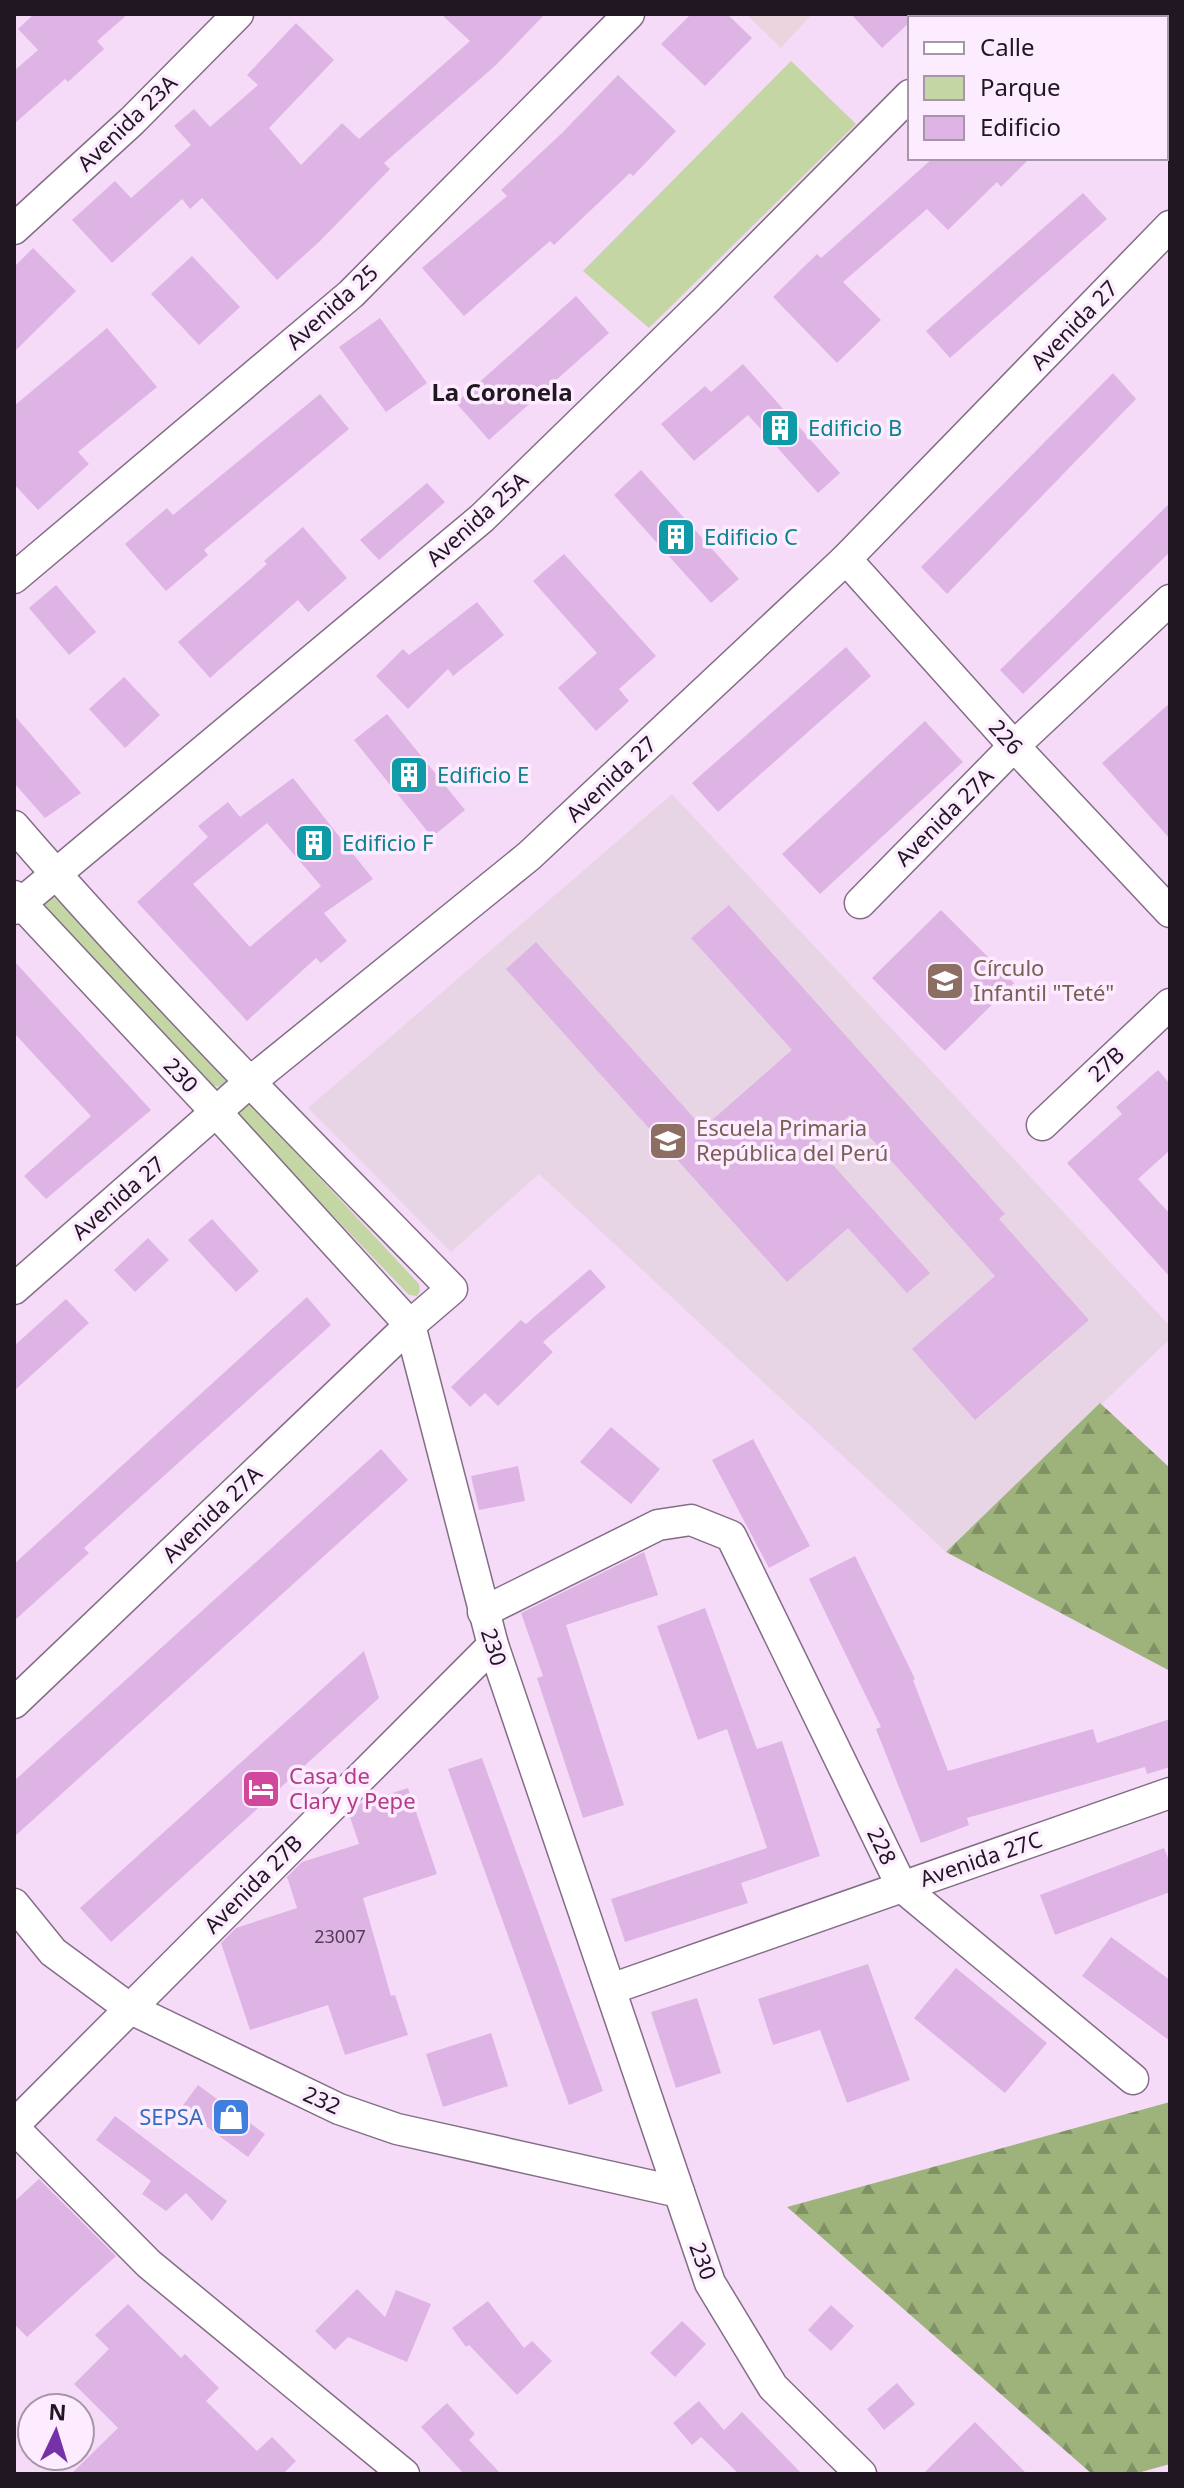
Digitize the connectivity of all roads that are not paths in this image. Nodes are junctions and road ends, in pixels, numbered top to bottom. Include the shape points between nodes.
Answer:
1 (238, 14) edge
2 (629, 14) edge
3 (908, 97) edge
4 (1170, 226) edge
5 (14, 229) edge
6 (846, 559) junction
7 (14, 578) edge
8 (1170, 600) edge
9 (1014, 746) junction
10 (14, 826) edge
11 (56, 875) junction
12 (16, 903) edge
13 (860, 903) dead end
14 (1170, 912) edge
15 (1170, 1004) edge
16 (250, 1082) junction
17 (216, 1112) junction
18 (1042, 1125) dead end
19 (14, 1289) edge
20 (452, 1289) joint
21 (410, 1325) junction
22 (483, 1612) junction
23 (493, 1645) junction
24 (14, 1703) edge
25 (1170, 1793) edge
26 (902, 1887) junction
27 (14, 1904) edge
28 (611, 1989) junction
29 (129, 2008) junction
30 (1133, 2079) dead end
31 (14, 2126) edge
32 (679, 2192) junction
33 (404, 2474) edge
34 (861, 2474) edge

1 - 5 street, Avenida 23A
2 - 7 street, Avenida 25 via 351,294
3 - 11 street, Avenida 25A via 482,518
4 - 6 street, Avenida 27
6 - 9 street, 226
6 - 16 street, Avenida 27 via 529,856
8 - 9 street, Avenida 27A
9 - 13 street, Avenida 27A
9 - 14 street, 226
10 - 11 street, 230
11 - 12 street, Avenida 25A
11 - 16 street, 230
12 - 17 street, 230
15 - 18 street, 27B
16 - 17 street, Avenida 27
16 - 20 street, 230
17 - 19 street, Avenida 27
17 - 21 street, 230
20 - 21 street, Avenida 27A
21 - 22 street, 230
21 - 24 street, Avenida 27A
22 - 23 street, 230
22 - 26 street, 228 via 658,1525 691,1520 731,1536
23 - 28 street, 230
23 - 29 street, Avenida 27B
25 - 26 street, Avenida 27C
26 - 28 street, Avenida 27C
26 - 30 street, 228
27 - 29 street, 232 via 53,1952
28 - 32 street, 230
29 - 31 street, Avenida 27B
29 - 32 street, 232 via 339,2109 383,2124
31 - 33 street via 149,2264
32 - 34 street, 230 via 710,2283 773,2387

